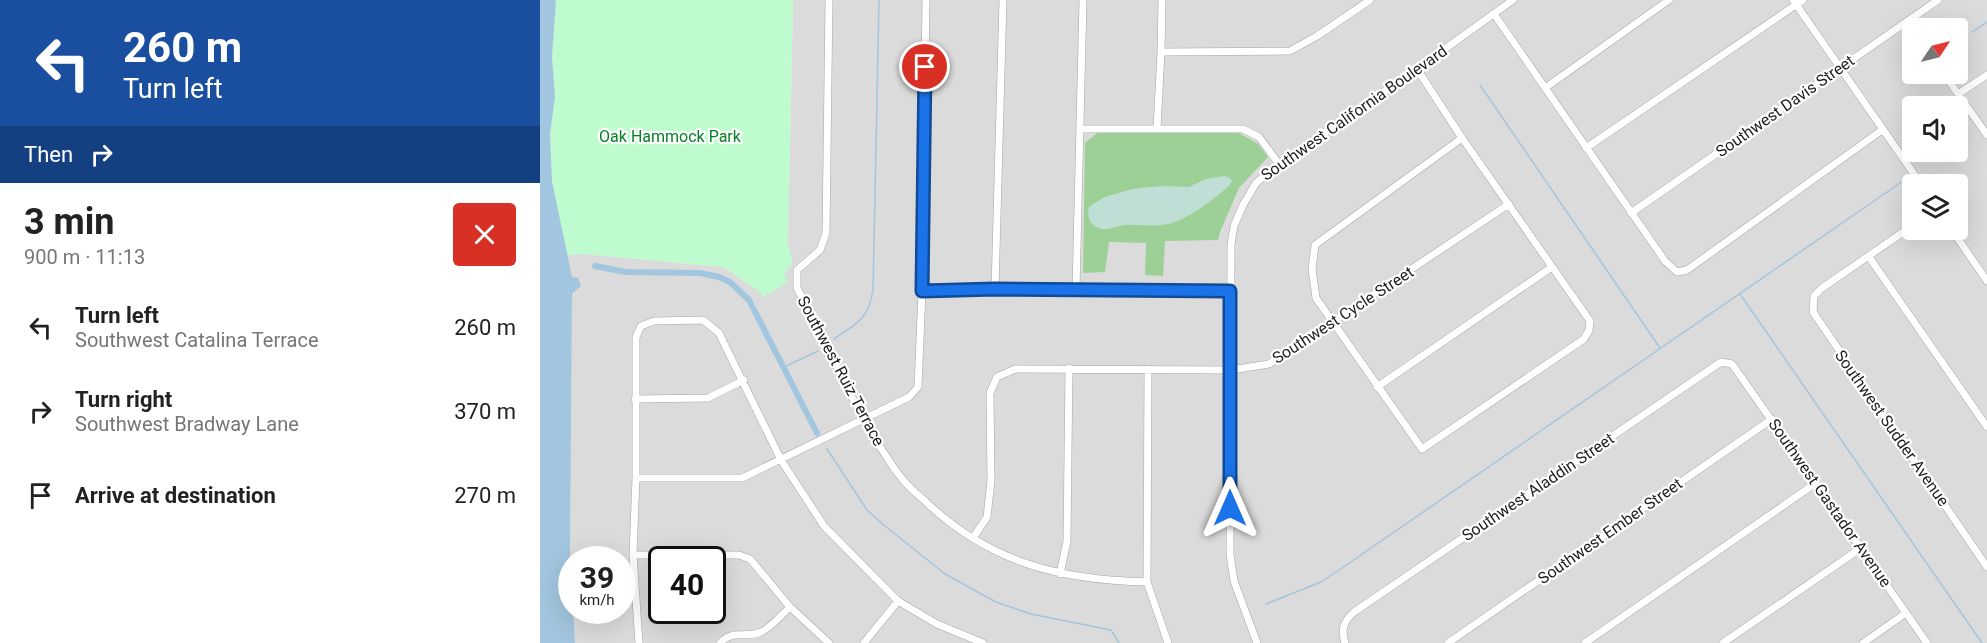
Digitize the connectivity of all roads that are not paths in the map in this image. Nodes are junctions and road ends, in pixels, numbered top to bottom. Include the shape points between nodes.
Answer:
1 (830, 0) edge
2 (926, 0) edge
3 (1003, 0) edge
4 (1083, 0) edge
5 (1162, 0) edge
6 (1370, 0) edge
7 (1513, 0) edge
8 (1669, 0) edge
9 (1938, 0) edge
10 (1797, 1) edge
11 (1494, 14) junction
12 (1912, 18) edge
13 (1902, 25) edge
14 (1161, 52) junction
15 (1840, 68) junction
16 (1417, 69) junction
17 (1987, 75) edge
18 (1951, 84) edge
19 (1545, 88) junction
20 (1958, 94) junction
21 (1082, 129) junction
22 (1156, 129) junction
23 (1882, 130) junction
24 (1987, 135) edge
25 (1462, 138) junction
26 (1586, 148) junction
27 (1279, 164) junction
28 (1914, 174) edge
29 (1509, 204) junction
30 (1631, 213) junction
31 (1902, 233) edge
32 (1959, 240) edge
33 (1869, 256) junction
34 (1552, 267) junction
35 (1987, 281) edge
36 (995, 289) junction
37 (1076, 290) junction
38 (922, 291) junction
39 (1230, 291) junction
40 (1332, 323) junction
41 (1732, 364) joint
42 (1070, 368) junction
43 (1148, 369) junction
44 (1231, 370) junction
45 (744, 380) junction
46 (1377, 387) junction
47 (635, 399) junction
48 (863, 419) junction
49 (1772, 419) junction
50 (1987, 427) edge
51 (781, 460) junction
52 (636, 478) junction
53 (1816, 483) junction
54 (973, 538) junction
55 (633, 546) edge
56 (1861, 548) junction
57 (636, 555) edge
58 (1987, 567) edge
59 (1060, 573) junction
60 (1147, 582) junction
61 (636, 599) edge
62 (898, 601) junction
63 (790, 607) junction
64 (1906, 613) junction
65 (639, 643) edge
66 (720, 643) edge
67 (829, 643) edge
68 (864, 643) edge
69 (983, 643) edge
70 (1168, 643) edge
71 (1257, 643) edge
72 (1345, 643) edge
73 (1448, 643) edge
74 (1585, 643) edge
75 (1723, 643) edge
76 (1863, 643) edge
77 (1927, 643) edge

1 - 48 street, Southwest Ruiz Terrace via 826,233 820,250 797,270 797,288
2 - 38 street
3 - 36 street
4 - 21 street
5 - 14 street
6 - 14 street via 1290,51
7 - 11 street, Southwest California Boulevard
8 - 19 street
9 - 12 street, Southwest Davis Street
10 - 15 street
10 - 26 street
11 - 16 street, Southwest California Boulevard
11 - 19 street
13 - 15 street, Southwest Davis Street
14 - 22 street
15 - 23 street
15 - 30 street, Southwest Davis Street
16 - 25 street
16 - 27 street, Southwest California Boulevard
17 - 20 street
18 - 20 street
19 - 26 street
20 - 24 street
21 - 22 street
21 - 37 street
22 - 27 street via 1243,129 1259,137
23 - 28 street
23 - 30 street via 1687,270 1677,272 1665,261
25 - 29 street
25 - 40 street via 1315,244 1312,268 1316,298
26 - 30 street
27 - 39 street, Southwest California Boulevard via 1257,183 1234,226
29 - 34 street
29 - 40 street, Southwest Cycle Street
31 - 33 street
32 - 35 street
33 - 50 street
33 - 58 street, Southwest Sudder Avenue via 1814,296 1815,317
34 - 46 street
34 - 46 street via 1590,321 1584,339 1422,449
36 - 37 street
36 - 38 street
37 - 39 street
38 - 48 street via 918,387 909,397
39 - 44 street, Southwest California Boulevard
40 - 44 street, Southwest Cycle Street via 1269,364
40 - 46 street
41 - 49 street, Southwest Gastador Avenue
41 - 72 street, Southwest Aladdin Street via 1721,362 1347,619 1343,628
42 - 43 street, Southwest Cycle Street
42 - 54 street, Southwest Cycle Street via 1015,369 997,377 990,393 991,481 987,517
42 - 59 street via 1067,541
43 - 44 street, Southwest Cycle Street
43 - 60 street
44 - 71 street, Southwest California Boulevard via 1230,554 1234,581
45 - 47 street via 708,398
45 - 47 street via 719,333 703,320 654,321 641,326 636,337
45 - 51 street
47 - 52 street
48 - 51 street
48 - 54 street, Southwest Ruiz Terrace via 900,477 941,516
49 - 53 street, Southwest Gastador Avenue
49 - 73 street, Southwest Ember Street
51 - 52 street via 742,478
51 - 62 street via 824,526
52 - 55 street
53 - 56 street, Southwest Gastador Avenue
53 - 74 street
54 - 59 street, Southwest Ruiz Terrace via 1006,556
56 - 64 street, Southwest Gastador Avenue
56 - 75 street
57 - 63 street via 739,555 750,559
59 - 60 street, Southwest Ruiz Terrace
60 - 70 street
61 - 65 street
62 - 68 street
62 - 69 street via 937,624
63 - 66 street via 761,632 732,635
63 - 67 street
64 - 76 street
64 - 77 street, Southwest Gastador Avenue

